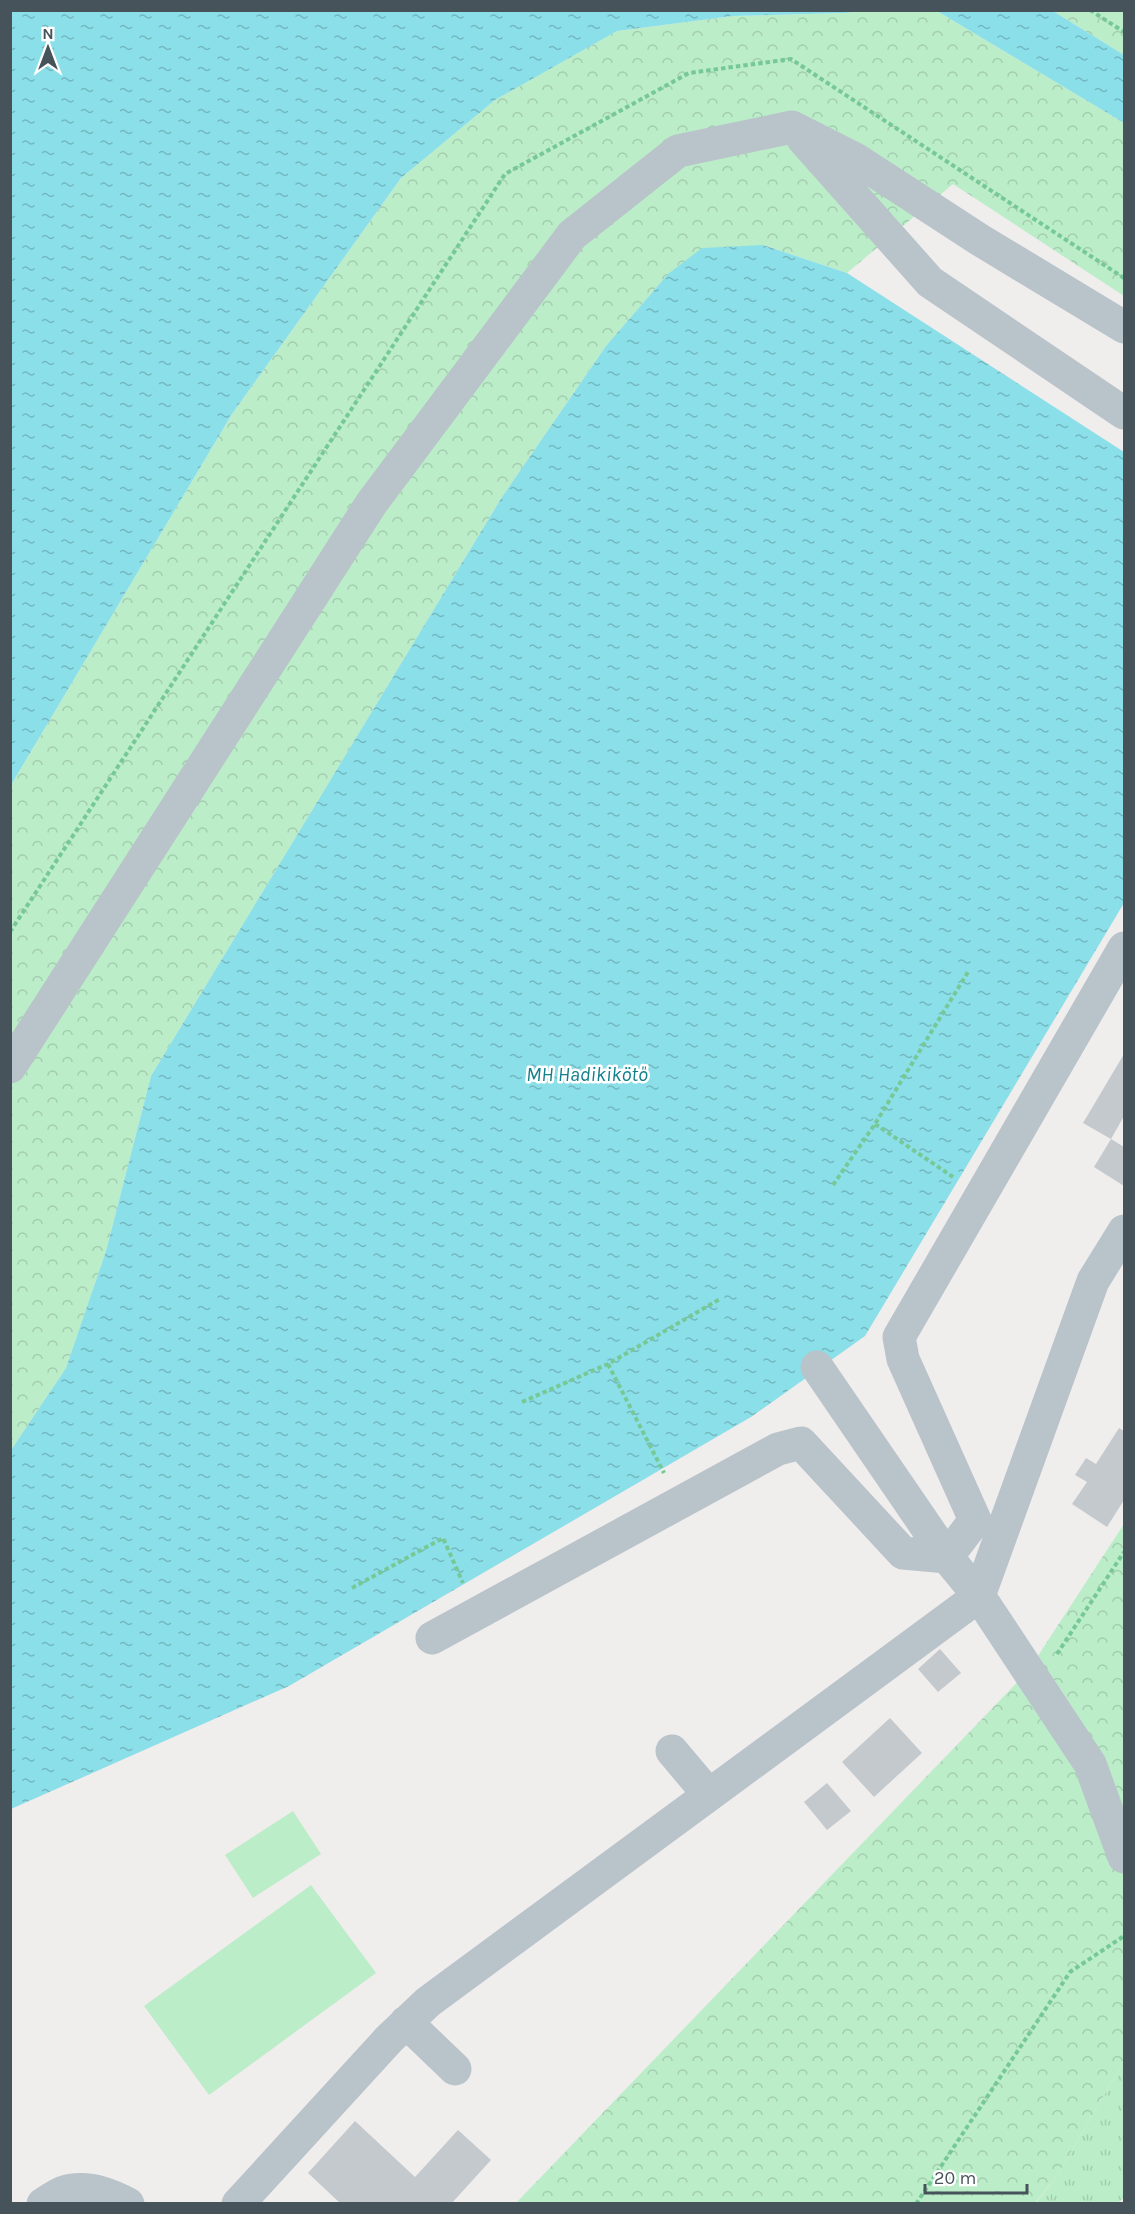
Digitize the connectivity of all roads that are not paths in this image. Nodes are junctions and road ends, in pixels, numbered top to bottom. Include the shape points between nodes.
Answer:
1 (792, 127) junction
2 (1125, 327) edge
3 (1125, 414) edge
4 (1125, 948) edge
5 (10, 1067) edge
6 (1125, 1231) edge
7 (817, 1367) dead end
8 (947, 1557) junction
9 (978, 1596) junction
10 (432, 1638) dead end
11 (672, 1751) dead end
12 (709, 1795) junction
13 (1125, 1857) edge
14 (406, 2022) junction
15 (455, 2069) dead end
16 (43, 2204) edge
17 (128, 2204) edge
18 (238, 2204) edge

1 - 2 lane via 857,160
1 - 3 lane via 930,282
1 - 5 lane via 678,151 572,235 371,504
4 - 8 lane via 899,1337 903,1359 975,1520
6 - 9 lane via 1093,1281
7 - 8 lane
8 - 9 lane
8 - 10 lane via 903,1553 801,1443 778,1449
9 - 12 lane
9 - 13 lane via 1090,1764
11 - 12 lane
12 - 14 lane
14 - 15 lane
14 - 18 lane
16 - 17 lane via 65,2191 90,2190

